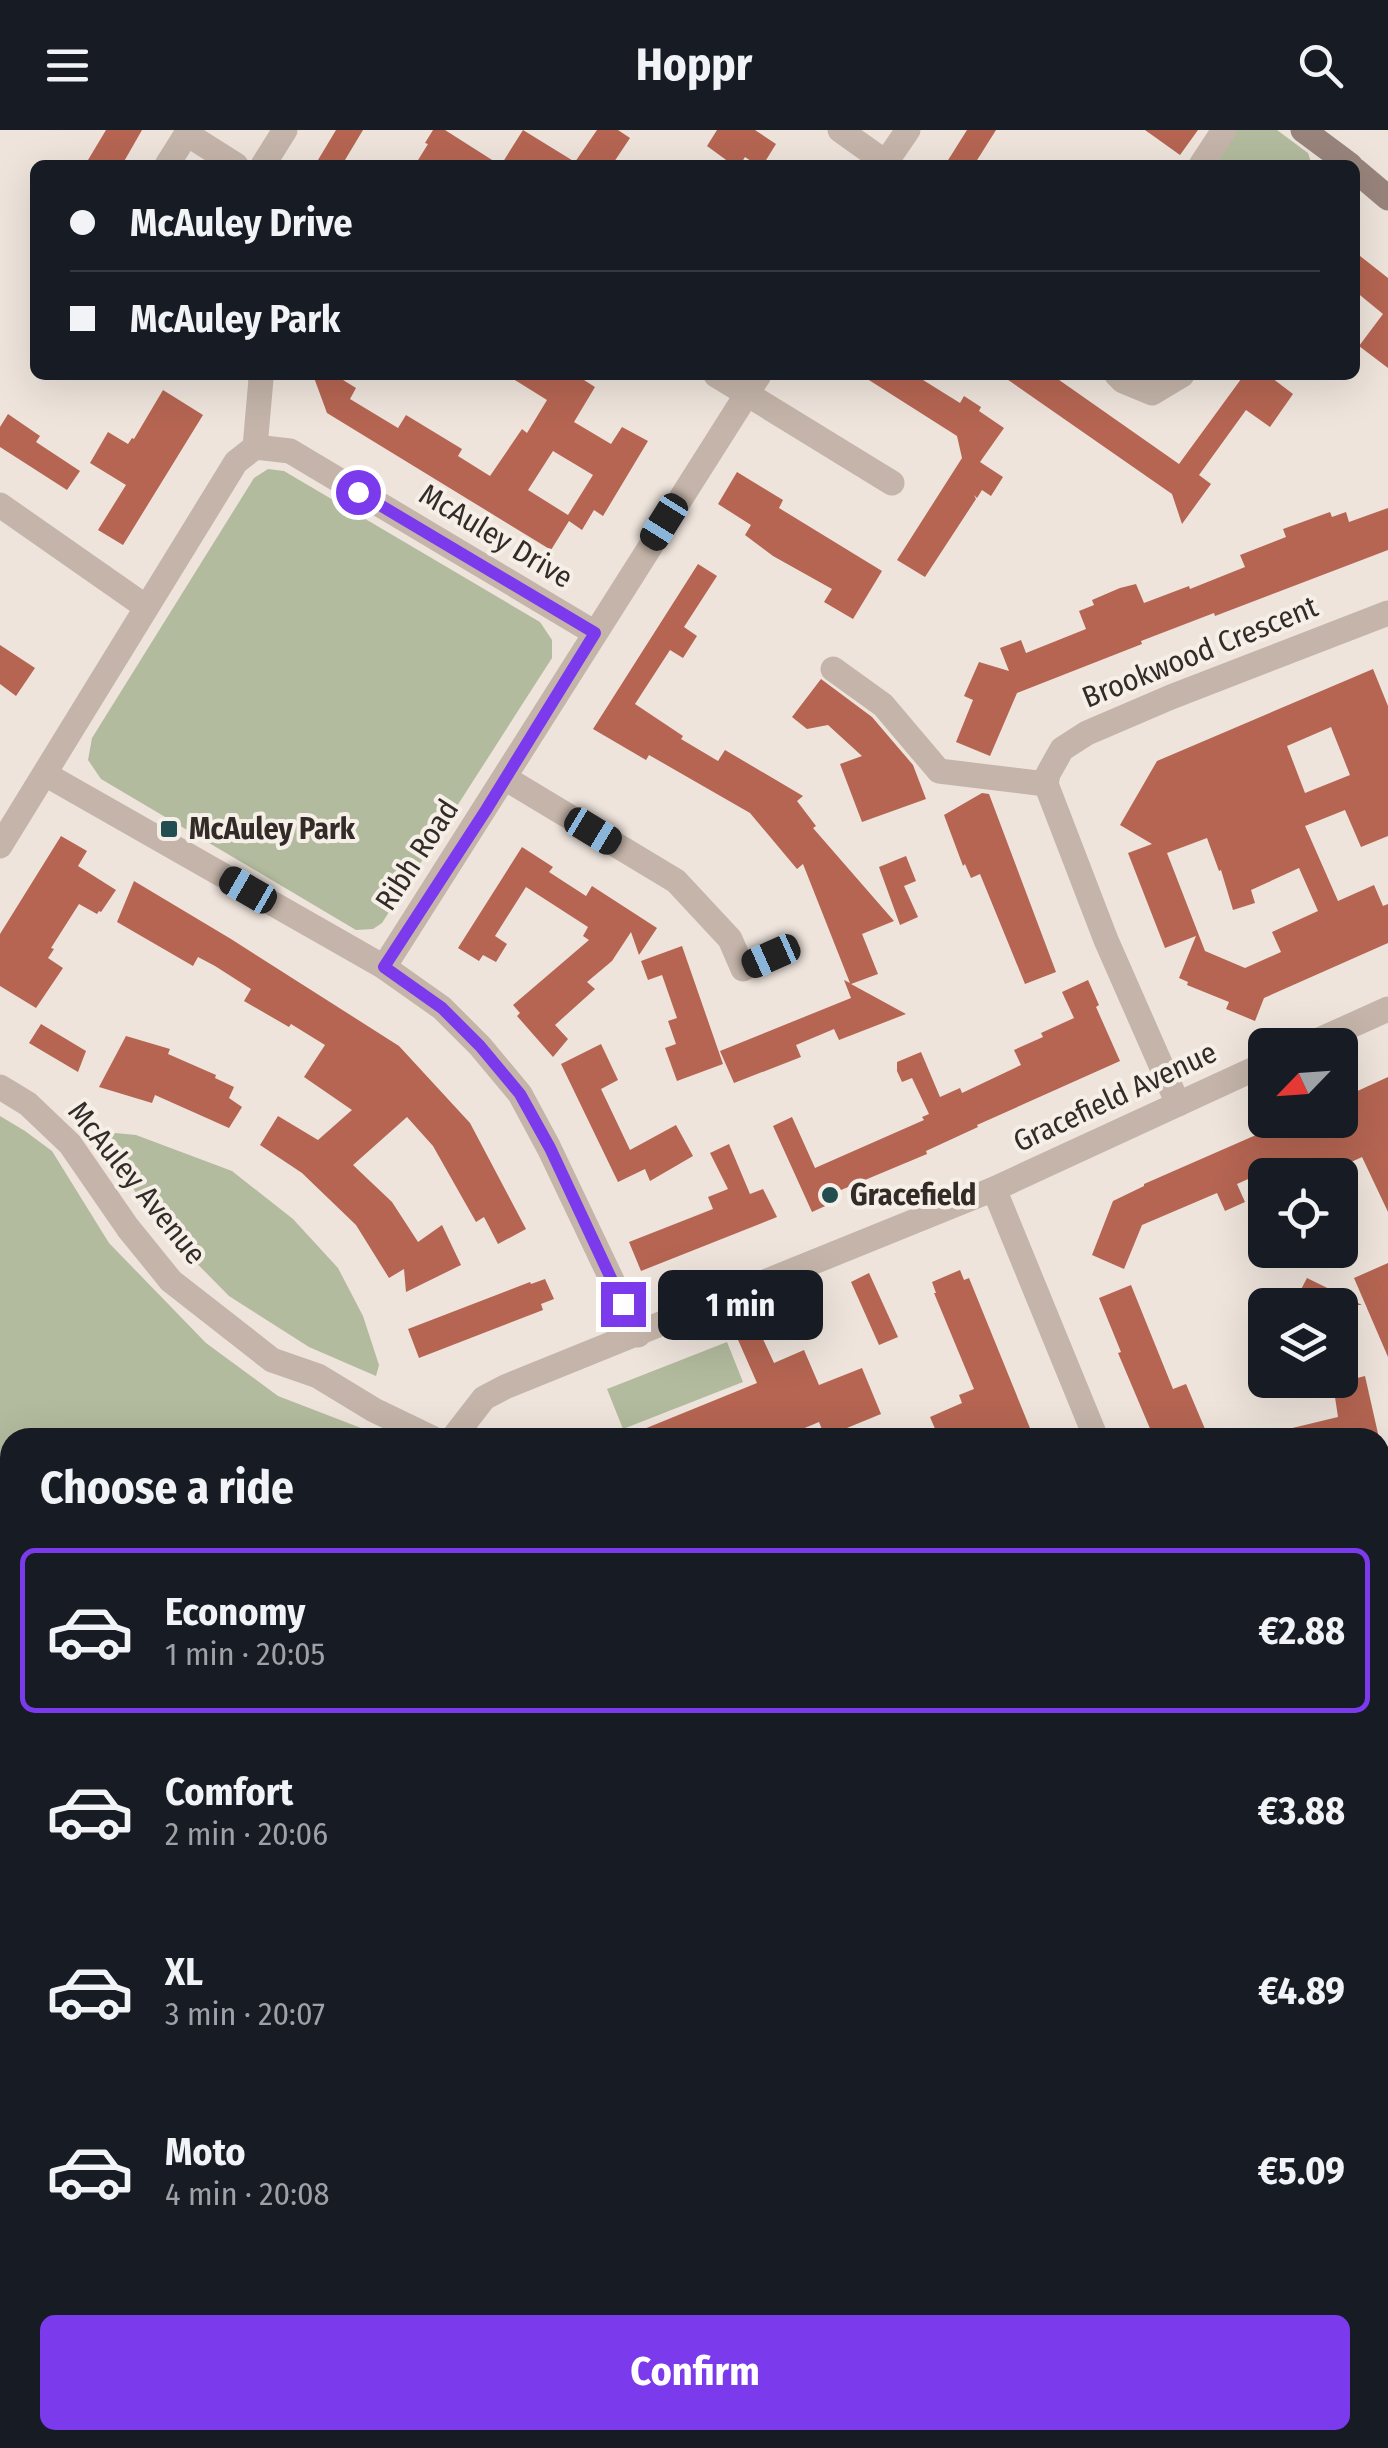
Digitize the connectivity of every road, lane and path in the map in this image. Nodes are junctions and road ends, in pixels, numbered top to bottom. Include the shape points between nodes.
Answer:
1 (285, 130) edge
2 (840, 130) edge
3 (908, 130) edge
4 (1224, 130) edge
5 (1303, 130) edge
6 (188, 132) edge
7 (171, 160) edge
8 (229, 160) edge
9 (266, 160) edge
10 (879, 160) edge
11 (887, 160) edge
12 (1204, 160) edge
13 (1340, 160) edge
14 (1360, 176) edge
15 (1388, 198) edge
16 (261, 380) edge
17 (1122, 380) edge
18 (1174, 380) edge
19 (753, 384) edge
20 (255, 447) junction
21 (892, 482) dead end
22 (0, 505) edge
23 (146, 607) junction
24 (1388, 612) edge
25 (595, 633) junction
26 (833, 669) dead end
27 (45, 774) junction
28 (505, 778) junction
29 (1046, 784) junction
30 (0, 846) edge
31 (771, 956) dead end
32 (384, 967) junction
33 (1388, 1009) edge
34 (1346, 1028) edge
35 (1248, 1072) edge
36 (0, 1087) edge
37 (1178, 1104) junction
38 (994, 1189) junction
39 (638, 1335) junction
40 (411, 1428) edge
41 (461, 1428) edge
42 (1092, 1428) edge

1 - 9 street
2 - 10 street
3 - 11 street
4 - 12 street
5 - 13 street
6 - 7 street
6 - 8 street
14 - 15 street
16 - 20 street
17 - 18 street via 1152,393
19 - 21 street
19 - 25 street, Ribh Road
20 - 23 street via 236,462
20 - 25 street, McAuley Drive via 290,451
22 - 23 street
23 - 27 street
24 - 29 street, Brookwood Crescent via 1086,732 1062,749
25 - 28 street, Ribh Road
26 - 29 street via 883,705 939,772
27 - 30 street
27 - 32 street
28 - 31 street via 676,881 730,939 743,969
28 - 32 street, Ribh Road
29 - 37 street
32 - 39 street via 442,1008 520,1094
33 - 34 street
35 - 37 street, Gracefield Avenue
36 - 40 street, McAuley Avenue via 70,1144 170,1280 272,1360 318,1376
37 - 38 street, Gracefield Avenue
38 - 39 street, Gracefield Avenue
38 - 42 street
39 - 41 street, Gracefield Avenue via 484,1398

